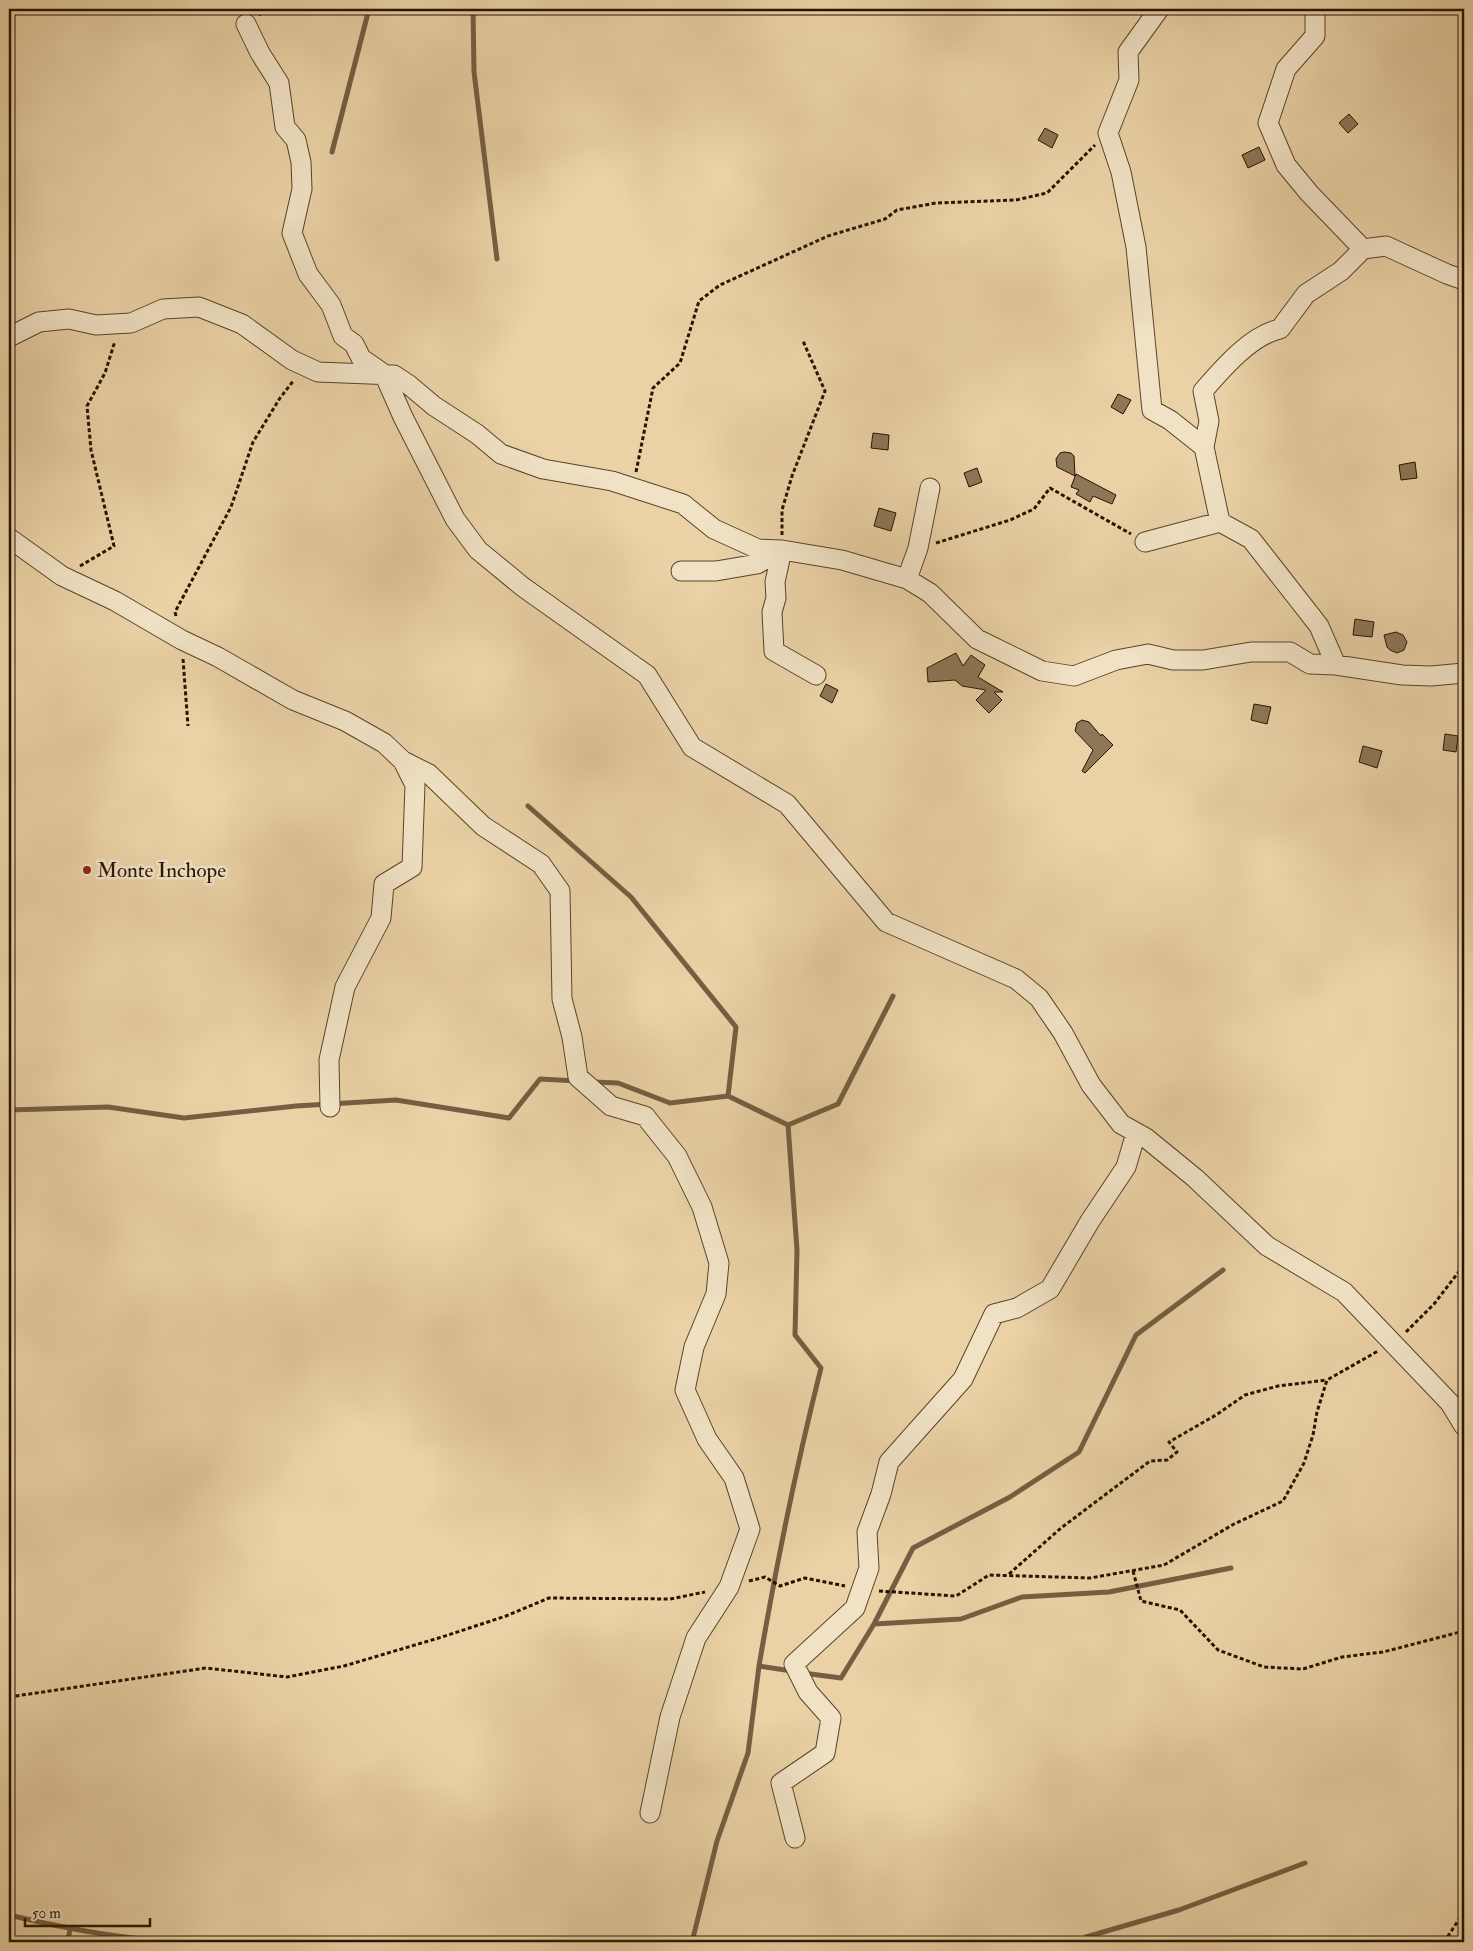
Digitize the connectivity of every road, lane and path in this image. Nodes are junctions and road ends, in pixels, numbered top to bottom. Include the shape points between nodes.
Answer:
1 (1159, 9) edge
2 (1315, 9) edge
3 (246, 24) dead end
4 (1108, 133) junction
5 (1363, 249) junction
6 (1464, 280) edge
7 (121, 323) junction
8 (9, 336) edge
9 (803, 341) dead end
10 (304, 366) junction
11 (384, 374) junction
12 (1204, 447) junction
13 (633, 488) junction
14 (930, 488) dead end
15 (1220, 522) junction
16 (9, 538) edge
17 (1145, 542) joint
18 (918, 548) junction
19 (782, 550) junction
20 (681, 570) dead end
21 (62, 576) junction
22 (907, 579) junction
23 (182, 640) junction
24 (1336, 665) junction
25 (1464, 673) edge
26 (816, 676) dead end
27 (188, 726) dead end
28 (403, 762) junction
29 (330, 1107) dead end
30 (1136, 1133) junction
31 (1464, 1265) edge
32 (1393, 1342) junction
33 (1327, 1380) junction
34 (1464, 1426) edge
35 (1134, 1571) junction
36 (1008, 1575) junction
37 (726, 1588) junction
38 (862, 1590) junction
39 (1464, 1631) edge
40 (9, 1697) edge
41 (650, 1813) dead end
42 (795, 1838) dead end
43 (1464, 1912) edge
44 (1444, 1942) edge

1 - 4 street via 1128,52 1129,80
2 - 5 street via 1314,36 1286,69 1268,123 1286,165 1309,194
3 - 11 street via 279,83 285,127 296,140 302,189 292,233 308,274 331,306 343,336 354,344 361,358
4 - 12 street via 1121,172 1136,247 1152,410
4 - 13 path via 1047,193 1016,200 936,203 897,210 884,219 828,236 720,285 699,301 680,363 653,388
5 - 6 street via 1386,246
5 - 12 street via 1341,271 1306,294 1280,329 1266,332 1225,365 1203,391 1209,421
7 - 8 street via 96,325 69,319 39,322
7 - 10 street via 131,323 163,309 198,307 242,324
7 - 21 path via 105,373 88,406 91,450 114,546
9 - 19 path via 825,391 782,510
10 - 11 street via 318,372
10 - 23 path via 253,442 231,507 175,612
11 - 13 street via 394,375 409,385 501,454 543,469 612,481
11 - 30 street via 455,519 478,550 523,587 647,675 692,747 787,804 886,922 1016,979 1038,998 1063,1034 1091,1085 1121,1124
12 - 15 street
13 - 19 street via 683,504 714,529 758,549
14 - 18 street
15 - 17 street
15 - 24 street via 1251,539 1319,626
16 - 21 street
17 - 18 path via 1050,488 1034,509 1010,520
18 - 22 street
19 - 20 street via 757,564 716,571
19 - 22 street via 842,560
19 - 26 street via 772,612 774,651
21 - 23 street via 115,600
22 - 24 street via 930,593 977,639 1042,671 1074,676 1116,660 1148,654 1173,660 1202,660 1251,652 1290,652 1310,664
23 - 27 path
23 - 28 street via 293,700 344,721 384,743
24 - 25 street via 1402,675
28 - 29 street via 415,786 412,867 384,884 381,918 344,987 330,1060
28 - 37 street via 429,774 483,826 540,864 560,891 562,999 578,1077 611,1106 645,1116 677,1156 702,1207 719,1262 716,1294 694,1346 685,1390 707,1439 734,1478 750,1529
30 - 32 street via 1195,1178 1267,1246 1344,1292
30 - 38 street via 1126,1167 1050,1289 1017,1308 994,1314 964,1379 889,1462 867,1532 869,1568
31 - 32 path via 1434,1304
32 - 33 path
32 - 34 street via 1450,1403
33 - 35 path via 1304,1463 1283,1500 1234,1524 1164,1566
33 - 36 path via 1278,1386 1245,1395 1169,1442 1177,1452 1168,1460 1150,1462 1061,1528
35 - 36 path via 1090,1578
35 - 39 path via 1141,1601 1180,1610 1218,1650 1264,1668 1303,1669 1342,1657 1383,1652
36 - 38 path via 988,1575 956,1596
37 - 38 path via 765,1576 780,1586 805,1578
37 - 40 path via 670,1599 549,1598 442,1637 344,1666 287,1677 206,1668
37 - 41 street via 696,1638 670,1717
38 - 42 street via 855,1608 794,1664 808,1692 831,1718 825,1753 781,1783
43 - 44 path

